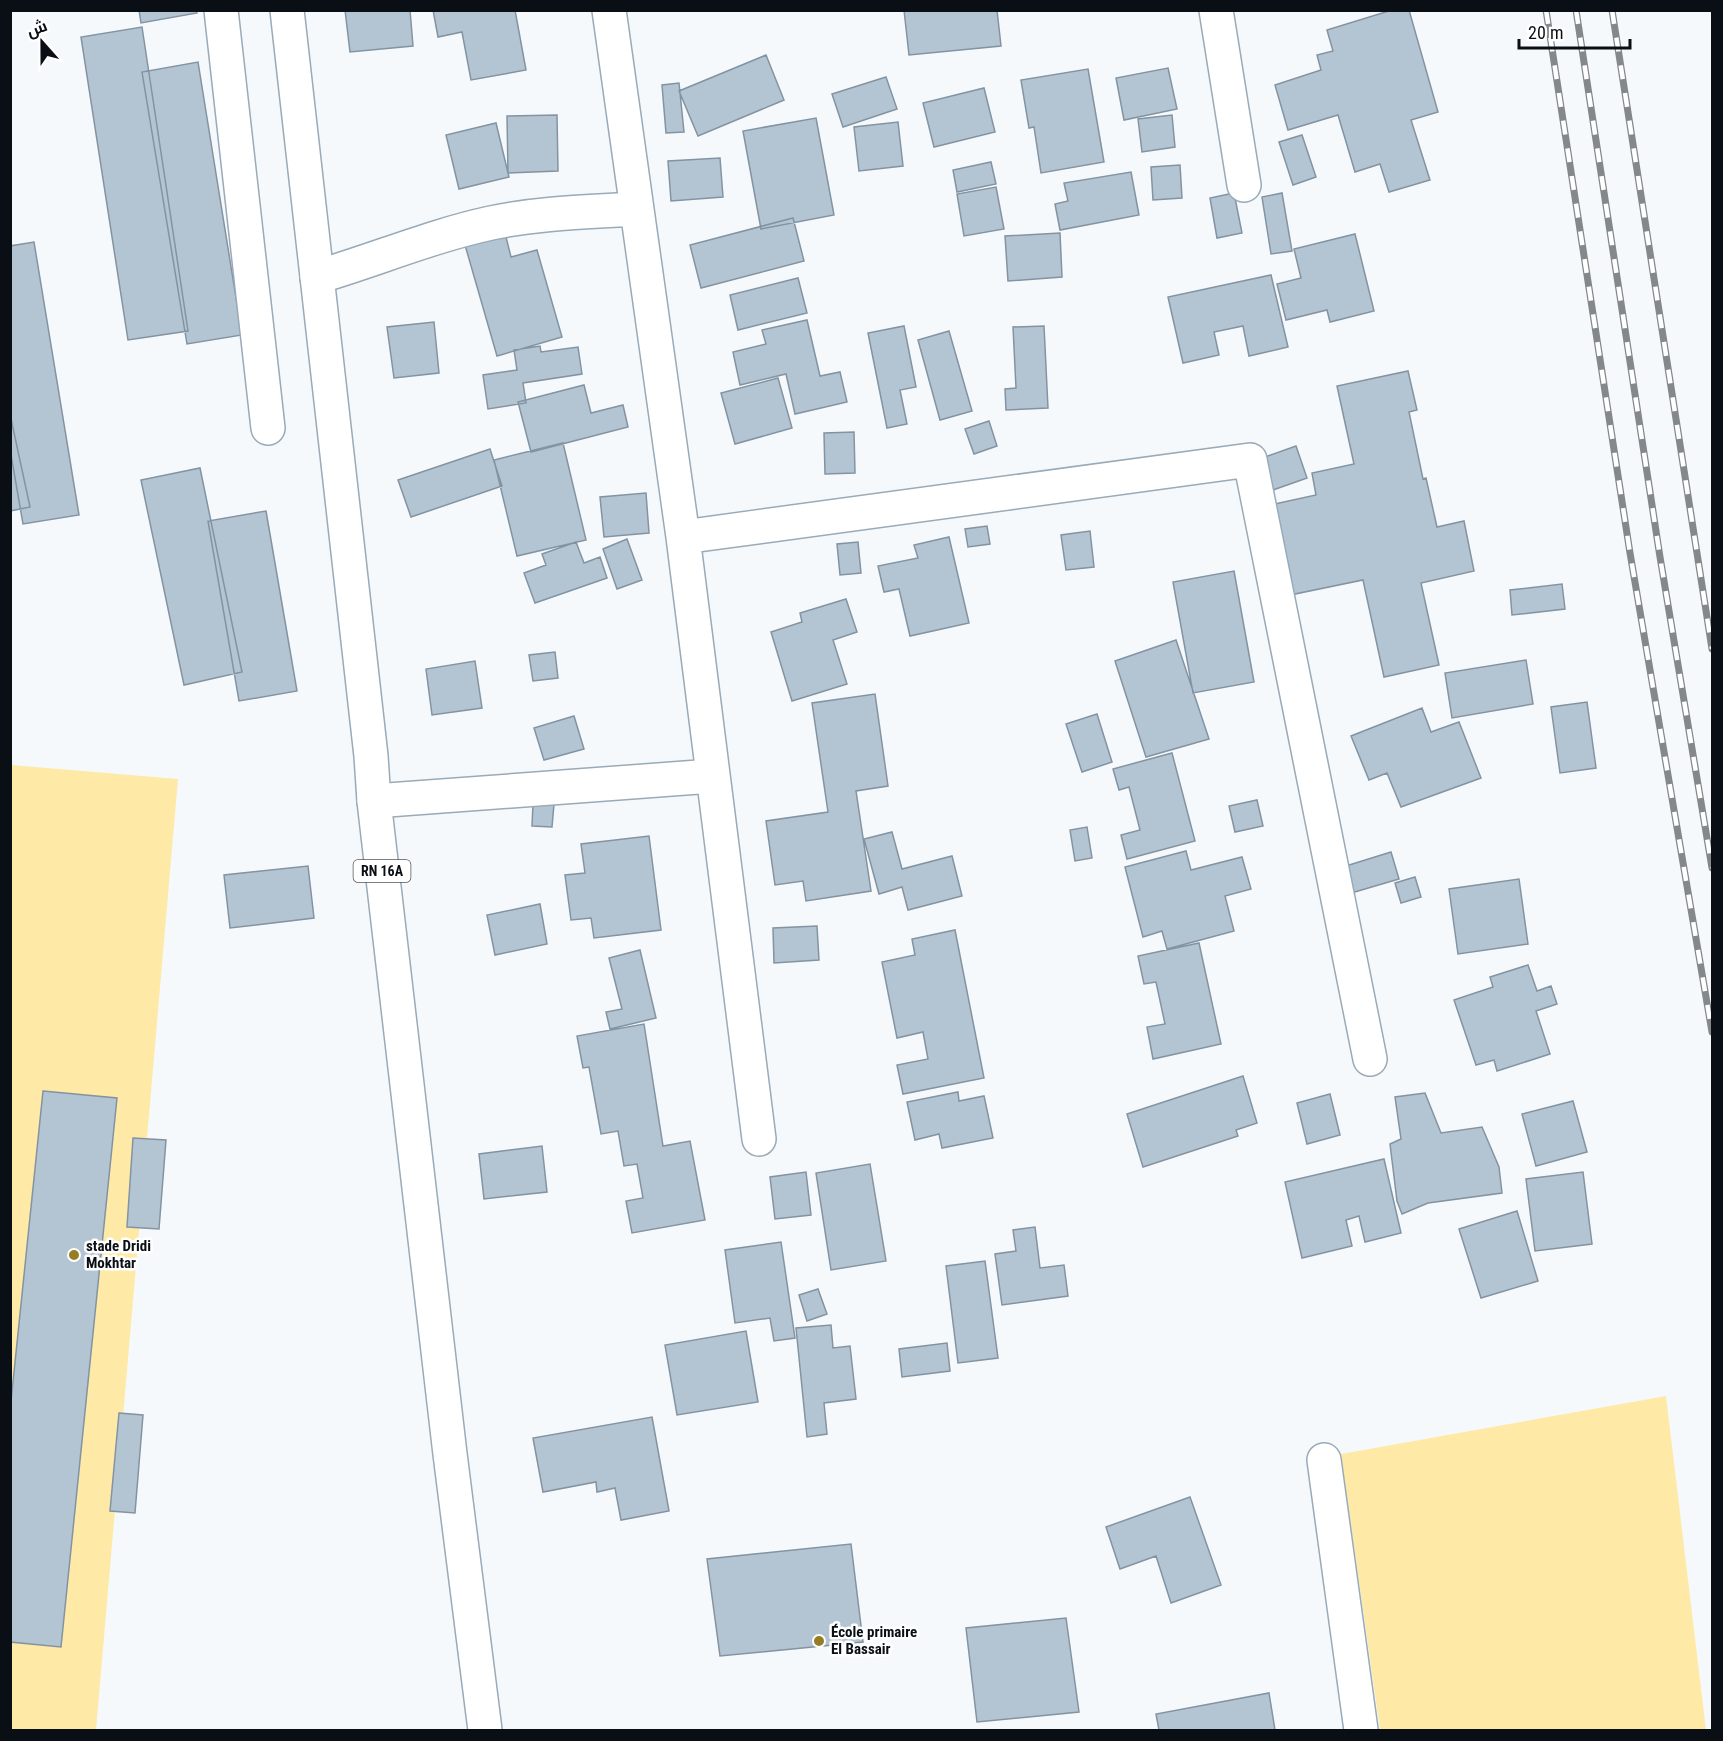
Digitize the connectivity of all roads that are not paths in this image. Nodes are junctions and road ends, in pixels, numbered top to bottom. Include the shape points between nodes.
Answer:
1 (221, 10) edge
2 (287, 10) edge
3 (609, 10) edge
4 (1216, 10) edge
5 (1244, 184) dead end
6 (636, 209) junction
7 (317, 277) junction
8 (268, 428) dead end
9 (683, 537) junction
10 (712, 776) junction
11 (374, 801) junction
12 (1370, 1059) dead end
13 (759, 1139) dead end
14 (1324, 1460) dead end
15 (485, 1731) edge
16 (1361, 1731) edge

1 - 8 street
2 - 7 street, RN 16A
3 - 6 street
4 - 5 street
6 - 7 street via 519,218 485,225
6 - 9 street
7 - 11 street, RN 16A
9 - 10 street
9 - 12 street via 1250,460
10 - 11 street
10 - 13 street
11 - 15 street, RN 16A
14 - 16 street

